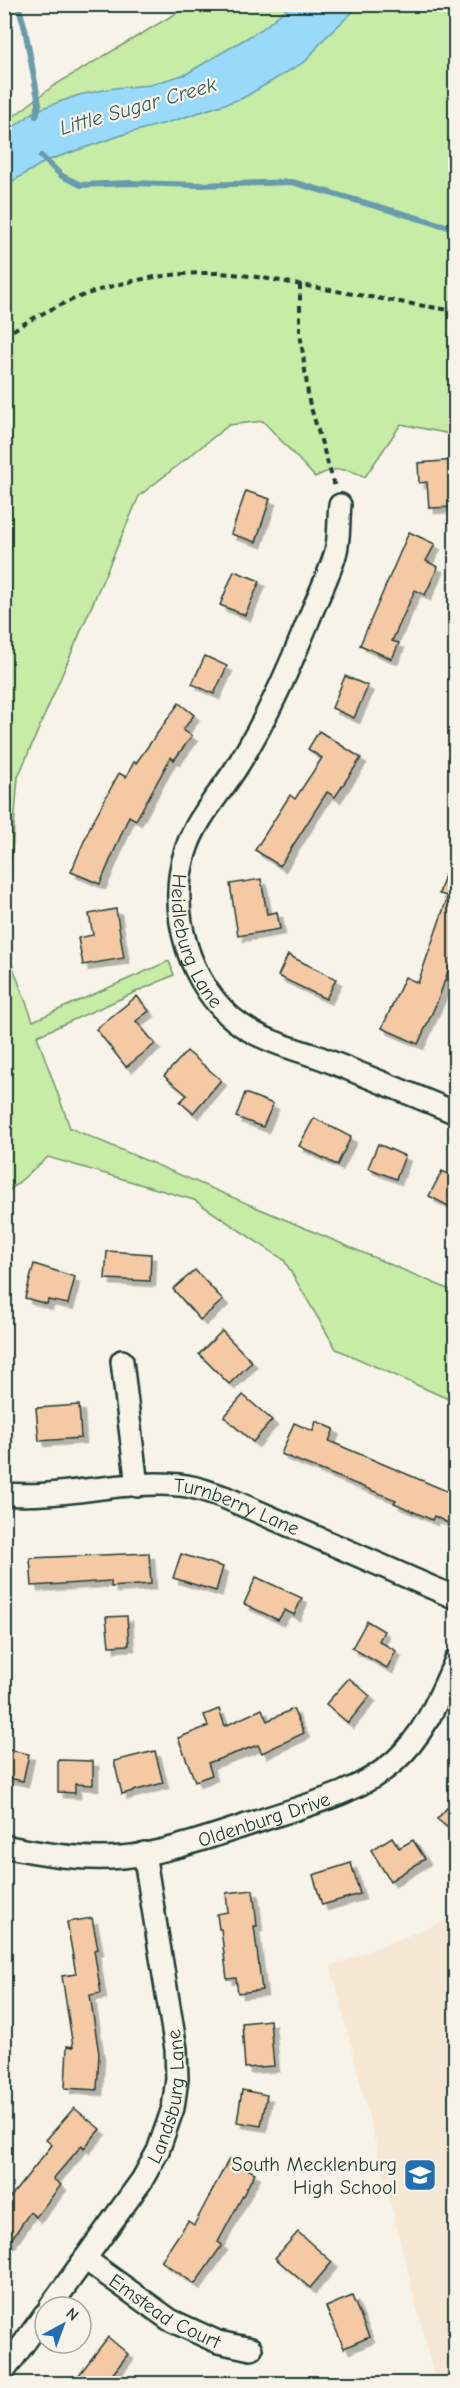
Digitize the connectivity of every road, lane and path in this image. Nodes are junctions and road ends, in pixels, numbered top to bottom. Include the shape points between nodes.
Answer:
1 (300, 284) junction
2 (456, 311) edge
3 (4, 336) edge
4 (340, 505) joint
5 (456, 1113) edge
6 (122, 1360) dead end
7 (136, 1486) junction
8 (4, 1494) edge
9 (456, 1598) edge
10 (456, 1660) edge
11 (4, 1846) edge
12 (144, 1853) junction
13 (84, 2259) junction
14 (58, 2295) edge
15 (33, 2331) edge
16 (251, 2349) dead end
17 (4, 2371) edge

1 - 2 path
1 - 3 path via 220,273 159,277 79,296
1 - 4 path via 300,332 309,401
4 - 5 street, Heidleburg Lane via 336,553 285,678 186,849 179,883 181,917 188,950 203,982 225,1011 242,1025
6 - 7 street
7 - 8 street, Turnberry Lane via 64,1494
7 - 9 street, Turnberry Lane via 182,1485 224,1497
10 - 12 street, Oldenburg Drive via 424,1728 395,1761 371,1779 343,1793 226,1832
11 - 12 street, Oldenburg Drive via 70,1856 122,1857
12 - 13 street, Landsburg Lane via 176,2049 176,2088 158,2151 142,2180
13 - 14 street, Landsburg Lane
13 - 16 street, Emstead Court via 170,2320 218,2342
15 - 17 street

